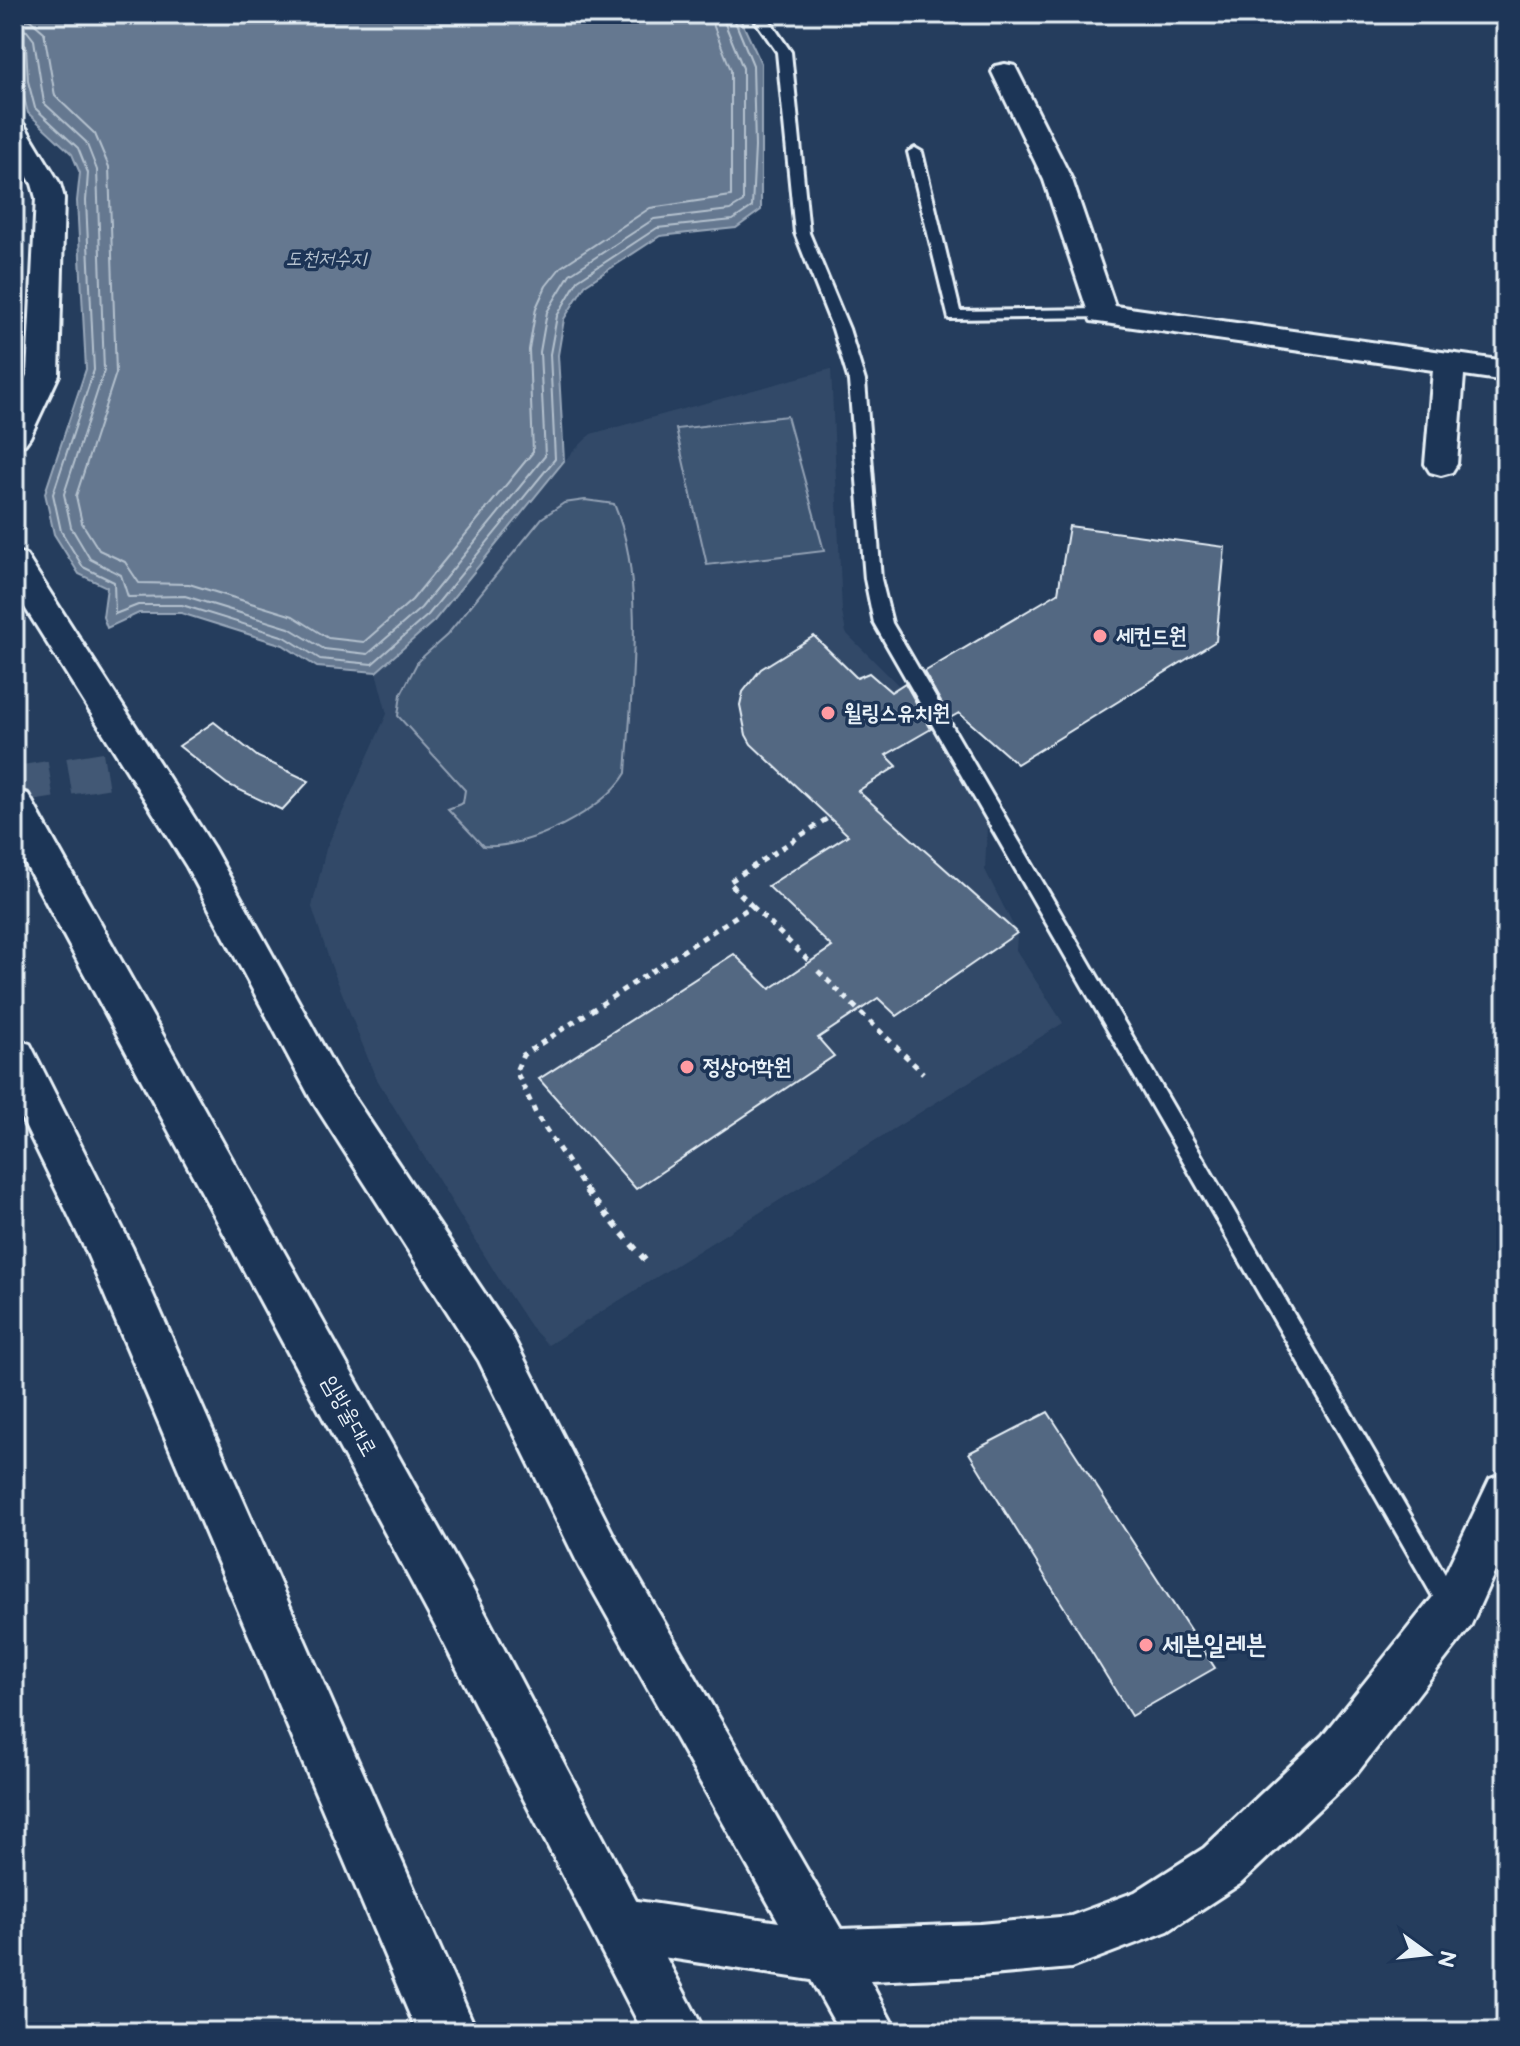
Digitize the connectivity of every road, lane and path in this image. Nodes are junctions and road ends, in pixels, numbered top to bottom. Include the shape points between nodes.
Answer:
1 (758, 14) edge
2 (1005, 72) dead end
3 (14, 131) edge
4 (915, 152) dead end
5 (1102, 314) junction
6 (1449, 364) junction
7 (1506, 371) edge
8 (14, 437) edge
9 (1441, 464) dead end
10 (14, 563) edge
11 (14, 805) edge
12 (828, 818) dead end
13 (752, 906) junction
14 (810, 962) dead end
15 (818, 971) dead end
16 (14, 1057) edge
17 (923, 1073) dead end
18 (646, 1261) dead end
19 (1506, 1495) edge
20 (1453, 1610) junction
21 (617, 1924) junction
22 (829, 1956) junction
23 (447, 2032) edge
24 (675, 2032) edge
25 (870, 2032) edge

1 - 20 lane via 784,52 802,233 857,381 873,579 883,623
2 - 5 street via 1058,180
3 - 8 street via 50,198 43,375
4 - 5 lane via 954,316
5 - 6 street
6 - 7 street
6 - 9 street
10 - 22 street via 126,765 200,857 325,1087 495,1347 596,1550
11 - 21 main road, 임방울대로 via 445,1592
12 - 13 path via 729,882
13 - 14 path
13 - 18 path via 523,1055 516,1071 537,1116 581,1185
15 - 17 path
16 - 23 main road via 108,1247
19 - 20 street
20 - 22 street via 1340,1754 1222,1866 1150,1913 1071,1942
21 - 22 street
21 - 24 main road, 임방울대로
22 - 25 street

